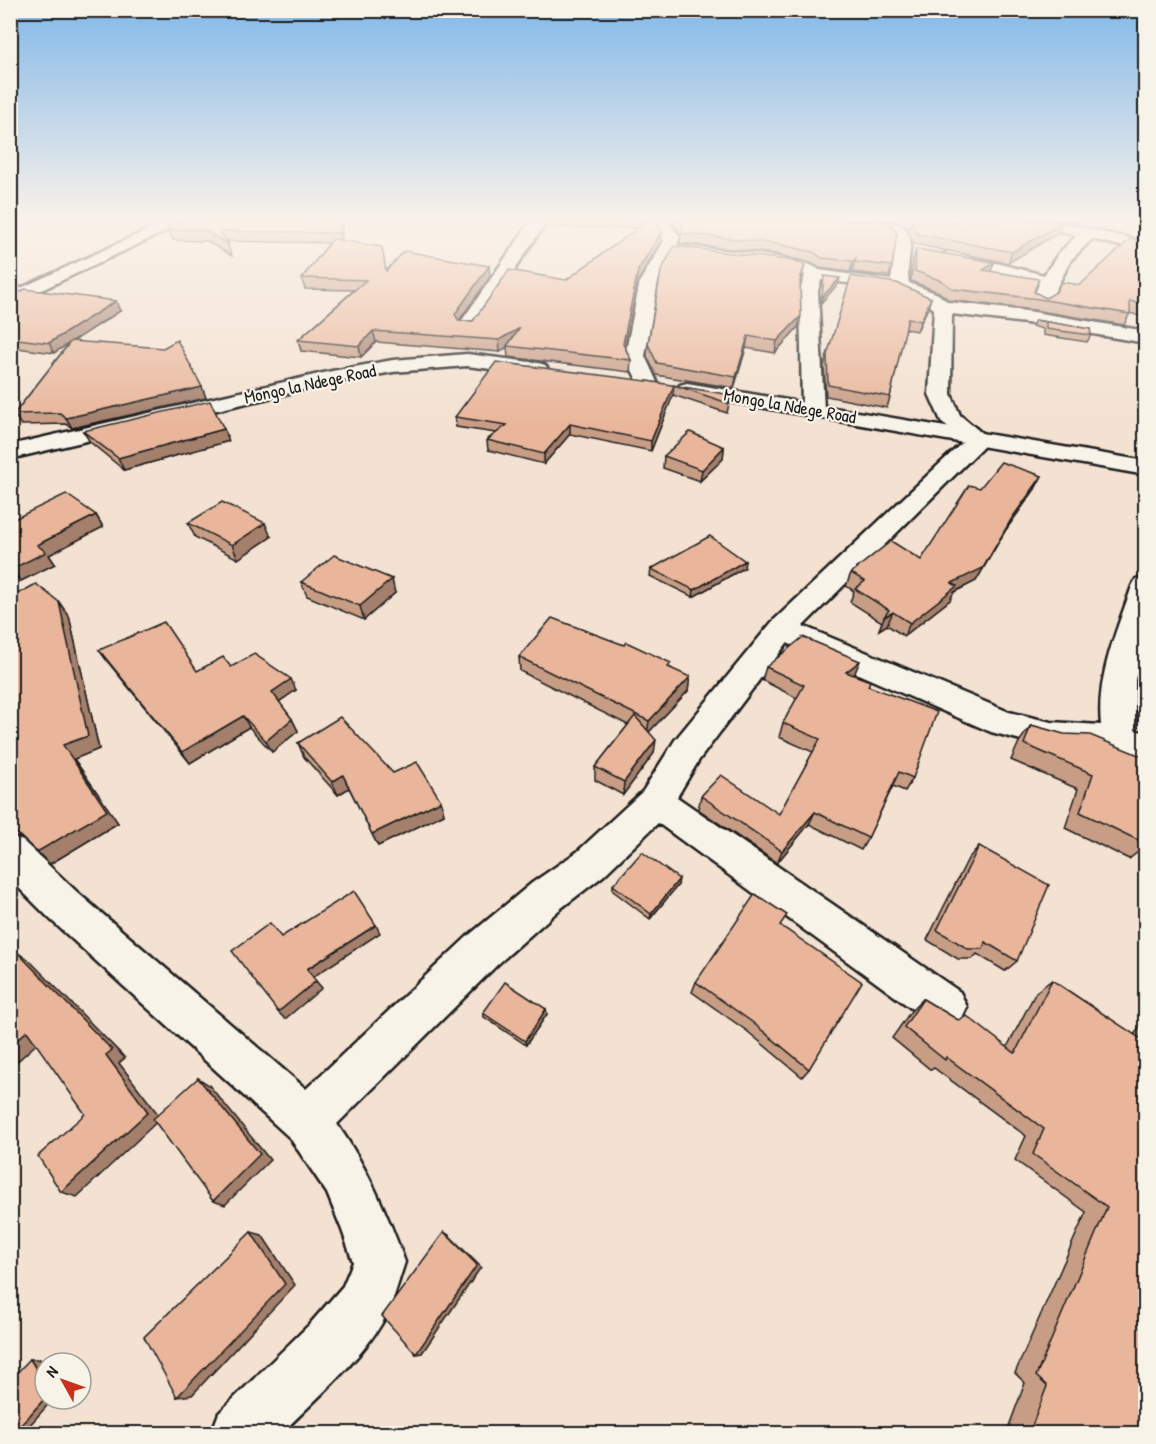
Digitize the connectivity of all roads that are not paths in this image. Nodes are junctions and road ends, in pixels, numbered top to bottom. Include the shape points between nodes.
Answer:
1 (35, 288) edge
2 (493, 288) edge
3 (648, 288) edge
4 (810, 288) edge
5 (907, 288) edge
6 (1046, 288) edge
7 (10, 300) edge
8 (943, 307) junction
9 (1034, 318) junction
10 (467, 327) edge
11 (1146, 337) edge
12 (557, 371) edge
13 (625, 379) edge
14 (647, 382) junction
15 (813, 410) junction
16 (979, 440) junction
17 (10, 453) edge
18 (1146, 468) edge
19 (1146, 586) edge
20 (782, 629) junction
21 (1132, 743) edge
22 (656, 802) junction
23 (10, 853) edge
24 (945, 1006) dead end
25 (307, 1121) junction
26 (240, 1434) edge

1 - 7 street
2 - 10 street
3 - 14 street via 635,356
4 - 15 street
5 - 8 street
6 - 9 street
8 - 9 street
8 - 16 street via 940,394 950,418
9 - 11 street
12 - 17 street, Mongo la Ndege Road via 466,360 393,366
13 - 14 street, Mongo la Ndege Road
14 - 15 street, Mongo la Ndege Road
15 - 16 street, Mongo la Ndege Road
16 - 18 street, Mongo la Ndege Road
16 - 20 street
19 - 21 street via 1122,660 1116,696 1116,721
20 - 21 street via 1004,723 1051,735
20 - 22 street via 687,750
22 - 24 street
22 - 25 street via 590,864 483,950
23 - 25 street via 64,906
25 - 26 street via 344,1176 379,1262 363,1304 329,1345

